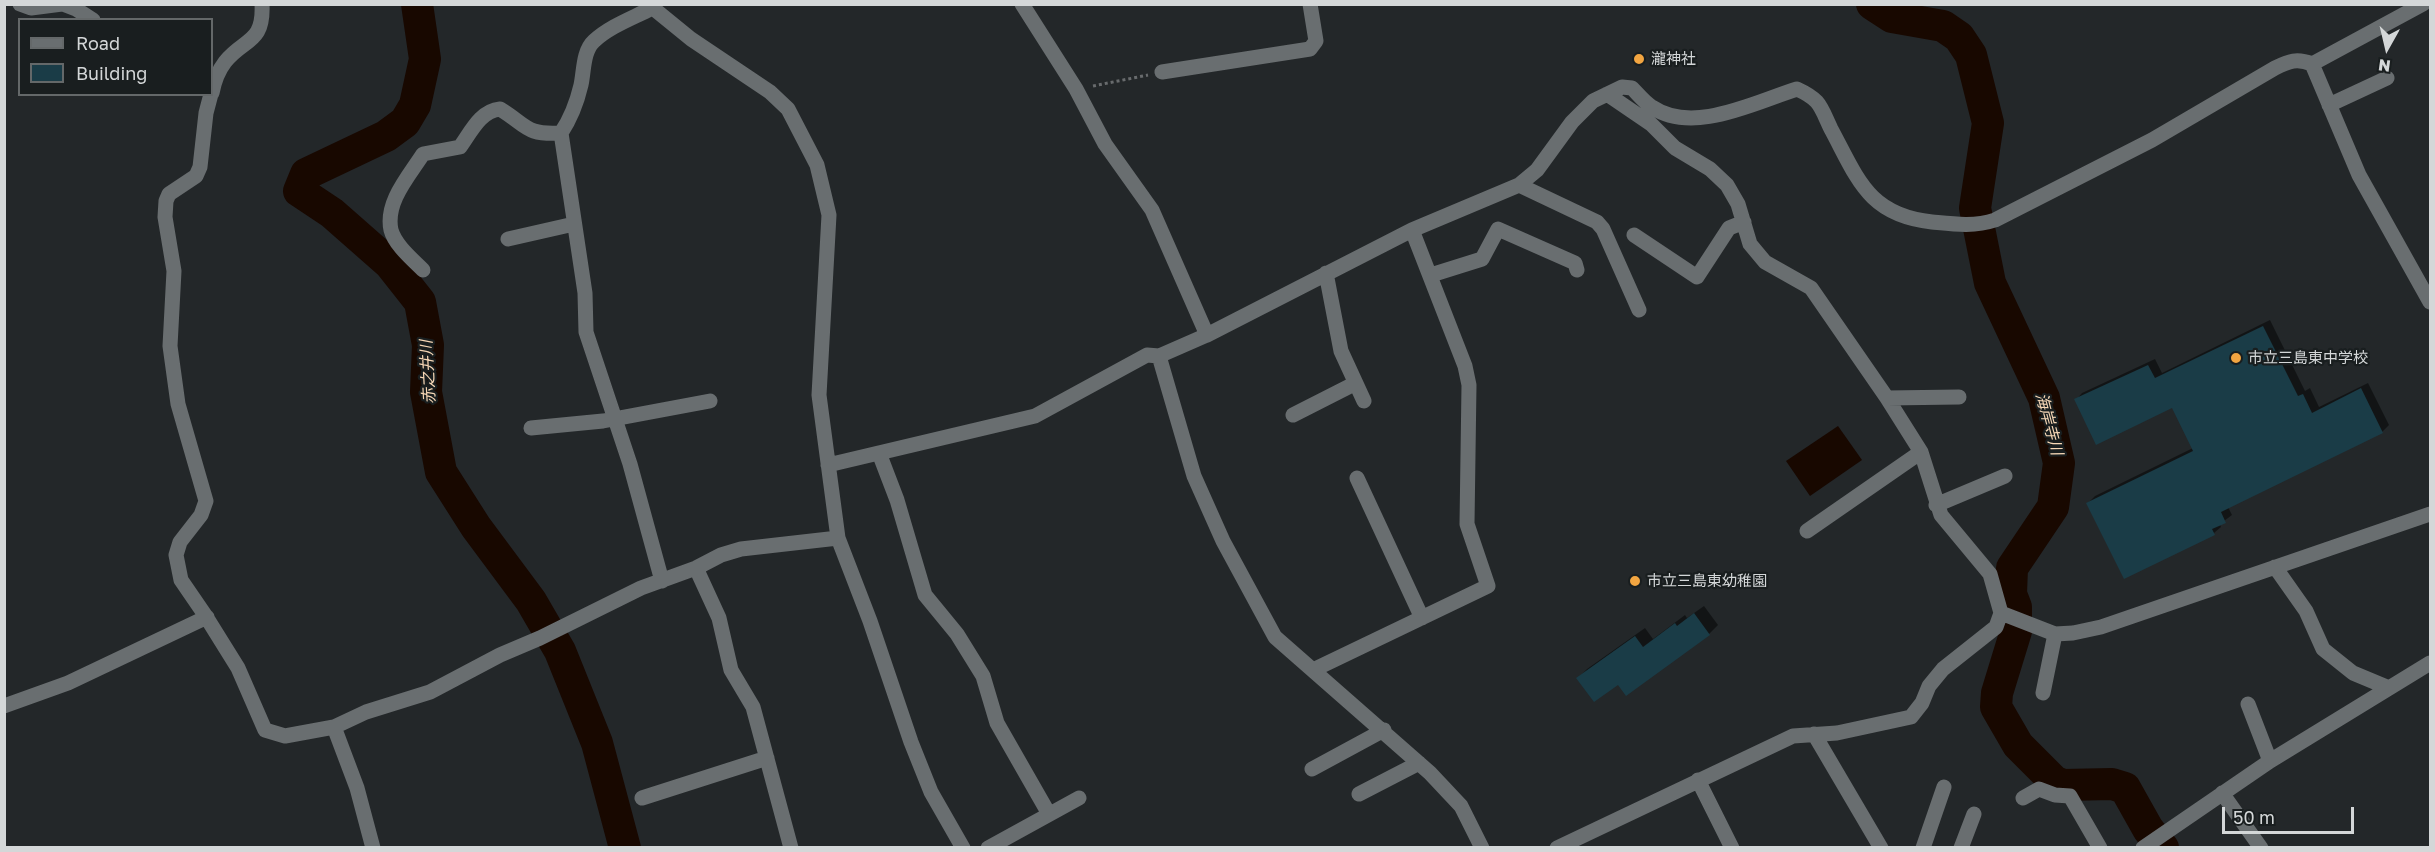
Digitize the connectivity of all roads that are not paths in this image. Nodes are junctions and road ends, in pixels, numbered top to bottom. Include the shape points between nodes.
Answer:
1 (20, 4) edge
2 (63, 4) edge
3 (262, 4) edge
4 (1022, 4) edge
5 (1310, 4) edge
6 (650, 6) edge
7 (2412, 7) edge
8 (90, 18) edge
9 (2312, 64) junction
10 (1162, 72) road end
11 (2387, 78) dead end
12 (213, 85) edge
13 (1608, 94) junction
14 (210, 96) edge
15 (2328, 105) junction
16 (561, 133) junction
17 (1519, 185) junction
18 (1744, 222) junction
19 (574, 224) junction
20 (1412, 230) junction
21 (1634, 235) dead end
22 (508, 239) dead end
23 (423, 270) dead end
24 (1577, 270) dead end
25 (1326, 273) junction
26 (1431, 275) junction
27 (2430, 302) edge
28 (1639, 310) dead end
29 (1207, 335) junction
30 (1159, 356) junction
31 (1354, 384) junction
32 (1959, 397) dead end
33 (1887, 398) junction
34 (710, 401) dead end
35 (1364, 402) dead end
36 (1293, 415) dead end
37 (614, 417) junction
38 (531, 428) dead end
39 (1920, 452) junction
40 (879, 453) junction
41 (828, 465) junction
42 (2004, 476) dead end
43 (1357, 478) dead end
44 (1936, 505) junction
45 (2430, 514) edge
46 (1807, 531) dead end
47 (838, 538) junction
48 (2275, 567) junction
49 (696, 568) junction
50 (662, 581) junction
51 (2006, 615) junction
52 (207, 618) junction
53 (1422, 618) junction
54 (2055, 634) junction
55 (2430, 663) edge
56 (1313, 670) junction
57 (2389, 688) junction
58 (2043, 693) dead end
59 (2248, 704) dead end
60 (4, 706) edge
61 (334, 727) junction
62 (1384, 730) junction
63 (1814, 734) junction
64 (767, 758) junction
65 (2270, 761) junction
66 (1419, 763) junction
67 (1312, 769) dead end
68 (1698, 780) junction
69 (1944, 787) dead end
70 (2222, 793) junction
71 (1359, 794) dead end
72 (642, 798) dead end
73 (1079, 798) dead end
74 (2023, 798) dead end
75 (1049, 814) junction
76 (1974, 814) dead end
77 (2144, 847) edge
78 (373, 848) edge
79 (791, 848) edge
80 (963, 848) edge
81 (988, 848) edge
82 (1482, 848) edge
83 (1557, 848) edge
84 (1732, 848) edge
85 (1881, 848) edge
86 (1923, 848) edge
87 (1961, 848) edge
88 (2100, 848) edge
89 (2261, 848) edge

1 - 2 street via 31,8
2 - 8 street
3 - 12 street via 261,27 252,40 225,62
4 - 29 street via 1076,89 1105,144 1152,210
5 - 10 street via 1316,41 1310,49
6 - 16 street via 592,42 581,86
6 - 41 street via 788,109 817,165 829,215 819,395
7 - 9 street
9 - 13 street via 2291,60 2152,141 1986,223 1969,225 1923,221 1881,207 1868,194 1815,98 1797,88 1707,118 1682,119 1652,107 1632,88 1622,87
9 - 15 street
11 - 15 street
13 - 17 street via 1593,101 1572,122 1537,170
13 - 18 street via 1727,185
14 - 52 street via 200,167 195,176 169,194 165,217 174,271 170,346 178,404 207,501 180,542 176,555 181,580
15 - 27 street via 2359,175
16 - 19 street
16 - 23 street via 533,132 500,109 490,110 460,147 423,154 391,204 392,230
17 - 20 street
17 - 28 street via 1597,222
18 - 21 street via 1728,228 1697,277
18 - 33 street via 1750,244 1765,262 1811,288
19 - 22 street
19 - 37 street via 585,293 586,332
20 - 25 street
20 - 26 street
24 - 26 street via 1575,263 1498,229 1482,259
25 - 29 street
25 - 31 street via 1341,351
26 - 53 street via 1469,385 1467,524 1488,586
29 - 30 street
30 - 40 street via 1147,355 1035,416
30 - 56 street via 1194,477 1223,541 1275,637
31 - 35 street
31 - 36 street
32 - 33 street
33 - 39 street
34 - 37 street
37 - 38 street
37 - 50 street
39 - 44 street
39 - 46 street
40 - 41 street
40 - 75 street via 925,595 957,634 983,676 997,723
41 - 47 street
42 - 44 street
43 - 53 street
44 - 51 street via 1990,574
45 - 48 street
47 - 49 street via 741,549
47 - 80 street via 931,792
48 - 54 street via 2101,627
48 - 57 street via 2306,611 2323,649 2353,673
49 - 50 street
49 - 64 street via 719,618 731,670 753,707
50 - 61 street via 564,624 430,692 366,712
51 - 54 street
51 - 63 street via 1943,669 1911,717 1836,734
52 - 60 street via 69,683
52 - 61 street via 238,668 266,730 285,736
53 - 56 street
54 - 58 street
55 - 57 street
56 - 62 street
57 - 65 street
59 - 65 street
61 - 78 street via 357,788
62 - 66 street
62 - 67 street
63 - 68 street via 1793,736
63 - 85 street
64 - 72 street
64 - 79 street
65 - 70 street
66 - 71 street
66 - 82 street via 1461,806
68 - 83 street
68 - 84 street
69 - 86 street
70 - 77 street
70 - 89 street
73 - 75 street
74 - 88 street via 2039,789 2070,796
75 - 81 street
76 - 87 street

